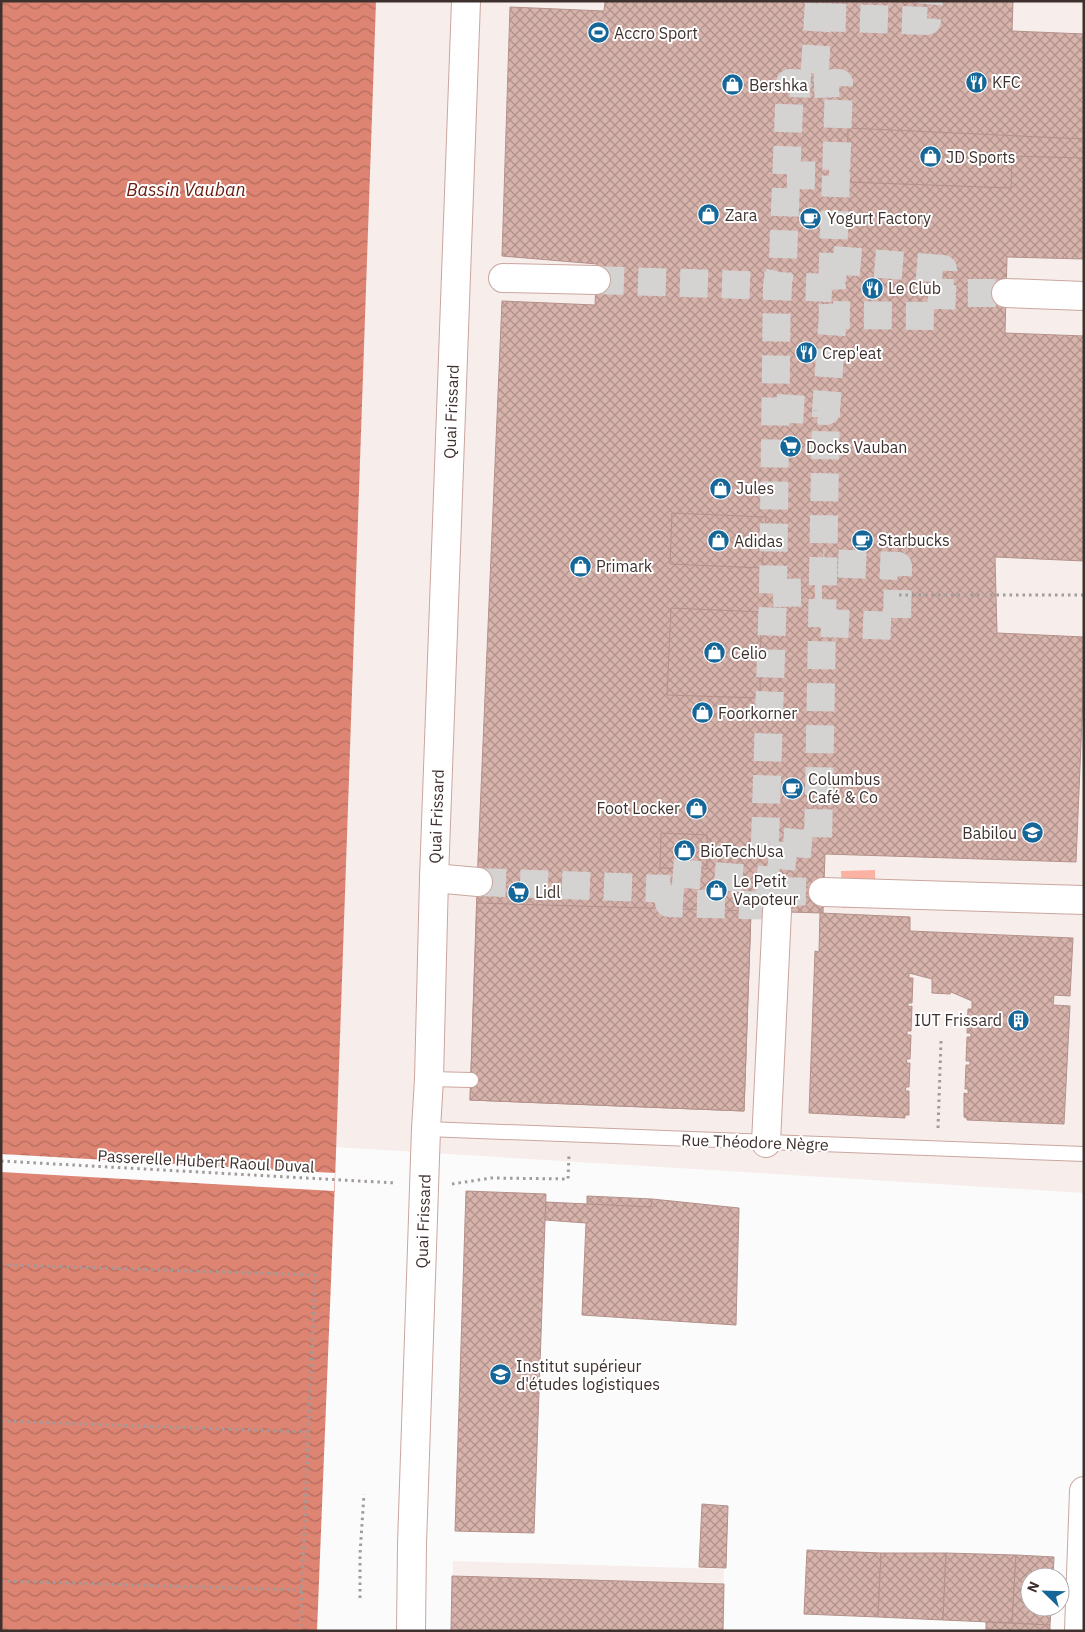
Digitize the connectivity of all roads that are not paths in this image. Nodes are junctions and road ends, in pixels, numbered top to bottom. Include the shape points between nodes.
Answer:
1 (466, 1) edge
2 (503, 278) dead end
3 (596, 280) tunnel mouth
4 (1006, 293) tunnel mouth
5 (1084, 296) edge
6 (434, 878) junction
7 (478, 882) tunnel mouth
8 (823, 892) tunnel mouth
9 (1084, 900) edge
10 (777, 911) tunnel mouth
11 (429, 1079) junction
12 (471, 1080) dead end
13 (426, 1129) junction
14 (766, 1143) junction
15 (1084, 1154) edge
16 (1084, 1491) edge
17 (411, 1631) edge
18 (1079, 1631) edge

1 - 6 street, Quai Frissard
2 - 3 street
4 - 5 street
6 - 7 street
6 - 11 street, Quai Frissard
8 - 9 street
10 - 14 street
11 - 12 lane
11 - 13 street, Quai Frissard
13 - 14 lane, Rue Théodore Nègre
13 - 17 street, Quai Frissard
14 - 15 lane, Rue Théodore Nègre
16 - 18 street

